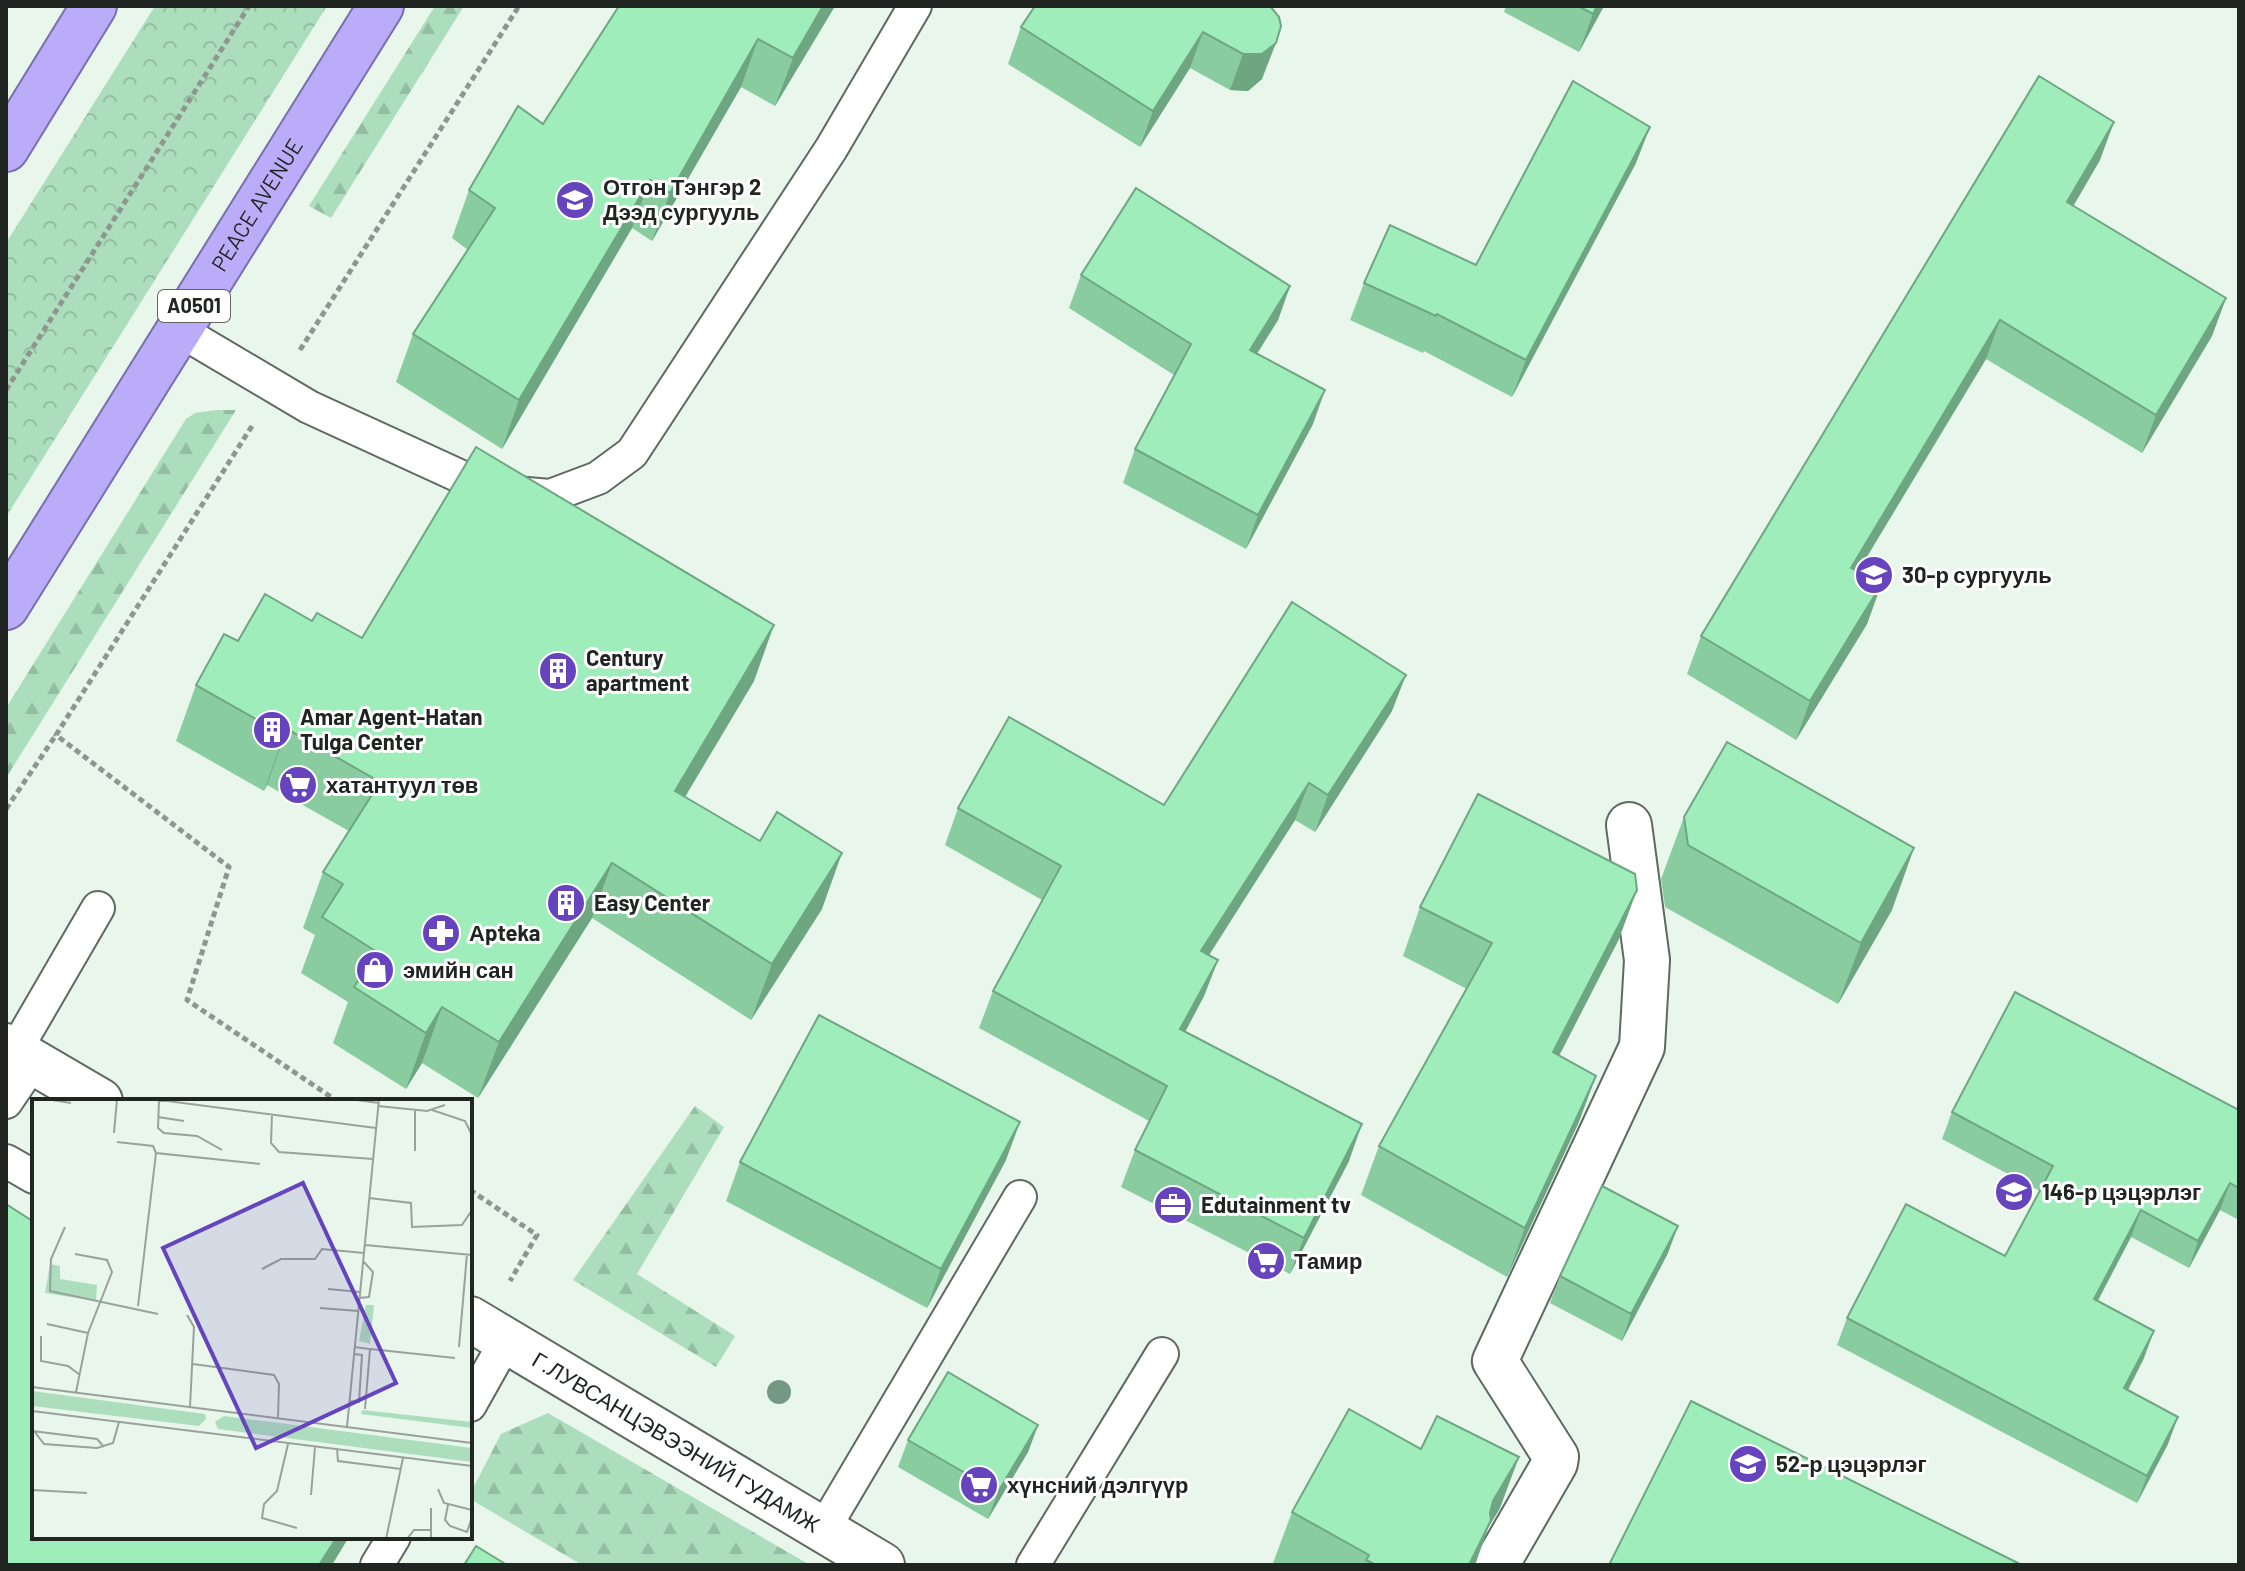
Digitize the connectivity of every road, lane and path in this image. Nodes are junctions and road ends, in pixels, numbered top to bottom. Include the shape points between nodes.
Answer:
1 (94, 6) edge
2 (249, 6) edge
3 (381, 6) edge
4 (519, 6) edge
5 (915, 6) edge
6 (6, 149) edge
7 (179, 330) junction
8 (276, 388) junction
9 (6, 390) edge
10 (6, 607) edge
11 (56, 735) junction
12 (6, 809) edge
13 (1629, 825) dead end
14 (98, 908) dead end
15 (18, 1053) edge
16 (97, 1099) edge
17 (334, 1099) edge
18 (6, 1102) edge
19 (6, 1161) edge
20 (32, 1176) edge
21 (472, 1191) edge
22 (1020, 1197) dead end
23 (487, 1329) edge
24 (1162, 1354) dead end
25 (472, 1396) edge
26 (823, 1530) junction
27 (393, 1539) edge
28 (377, 1565) edge
29 (882, 1565) edge
30 (1033, 1565) edge
31 (1496, 1565) edge

1 - 6 highway
2 - 9 path
3 - 7 highway, PEACE AVENUE / A0501
4 - 8 path
5 - 8 lane via 831,149 632,453 598,478 550,496 492,491
7 - 8 lane
7 - 10 highway, PEACE AVENUE / A0501
8 - 11 path
11 - 12 path
11 - 17 path via 229,867 187,1000
13 - 31 street via 1647,960 1642,1047 1495,1361 1556,1457
14 - 15 lane
15 - 16 street
15 - 18 lane
19 - 20 lane
21 - 23 path via 537,1235
22 - 26 lane
23 - 25 lane
23 - 26 street, Г.ЛУВСАНЦЭВЭЭНИЙ ГУДАМЖ
24 - 30 lane
26 - 29 street, Г.ЛУВСАНЦЭВЭЭНИЙ ГУДАМЖ
27 - 28 lane

